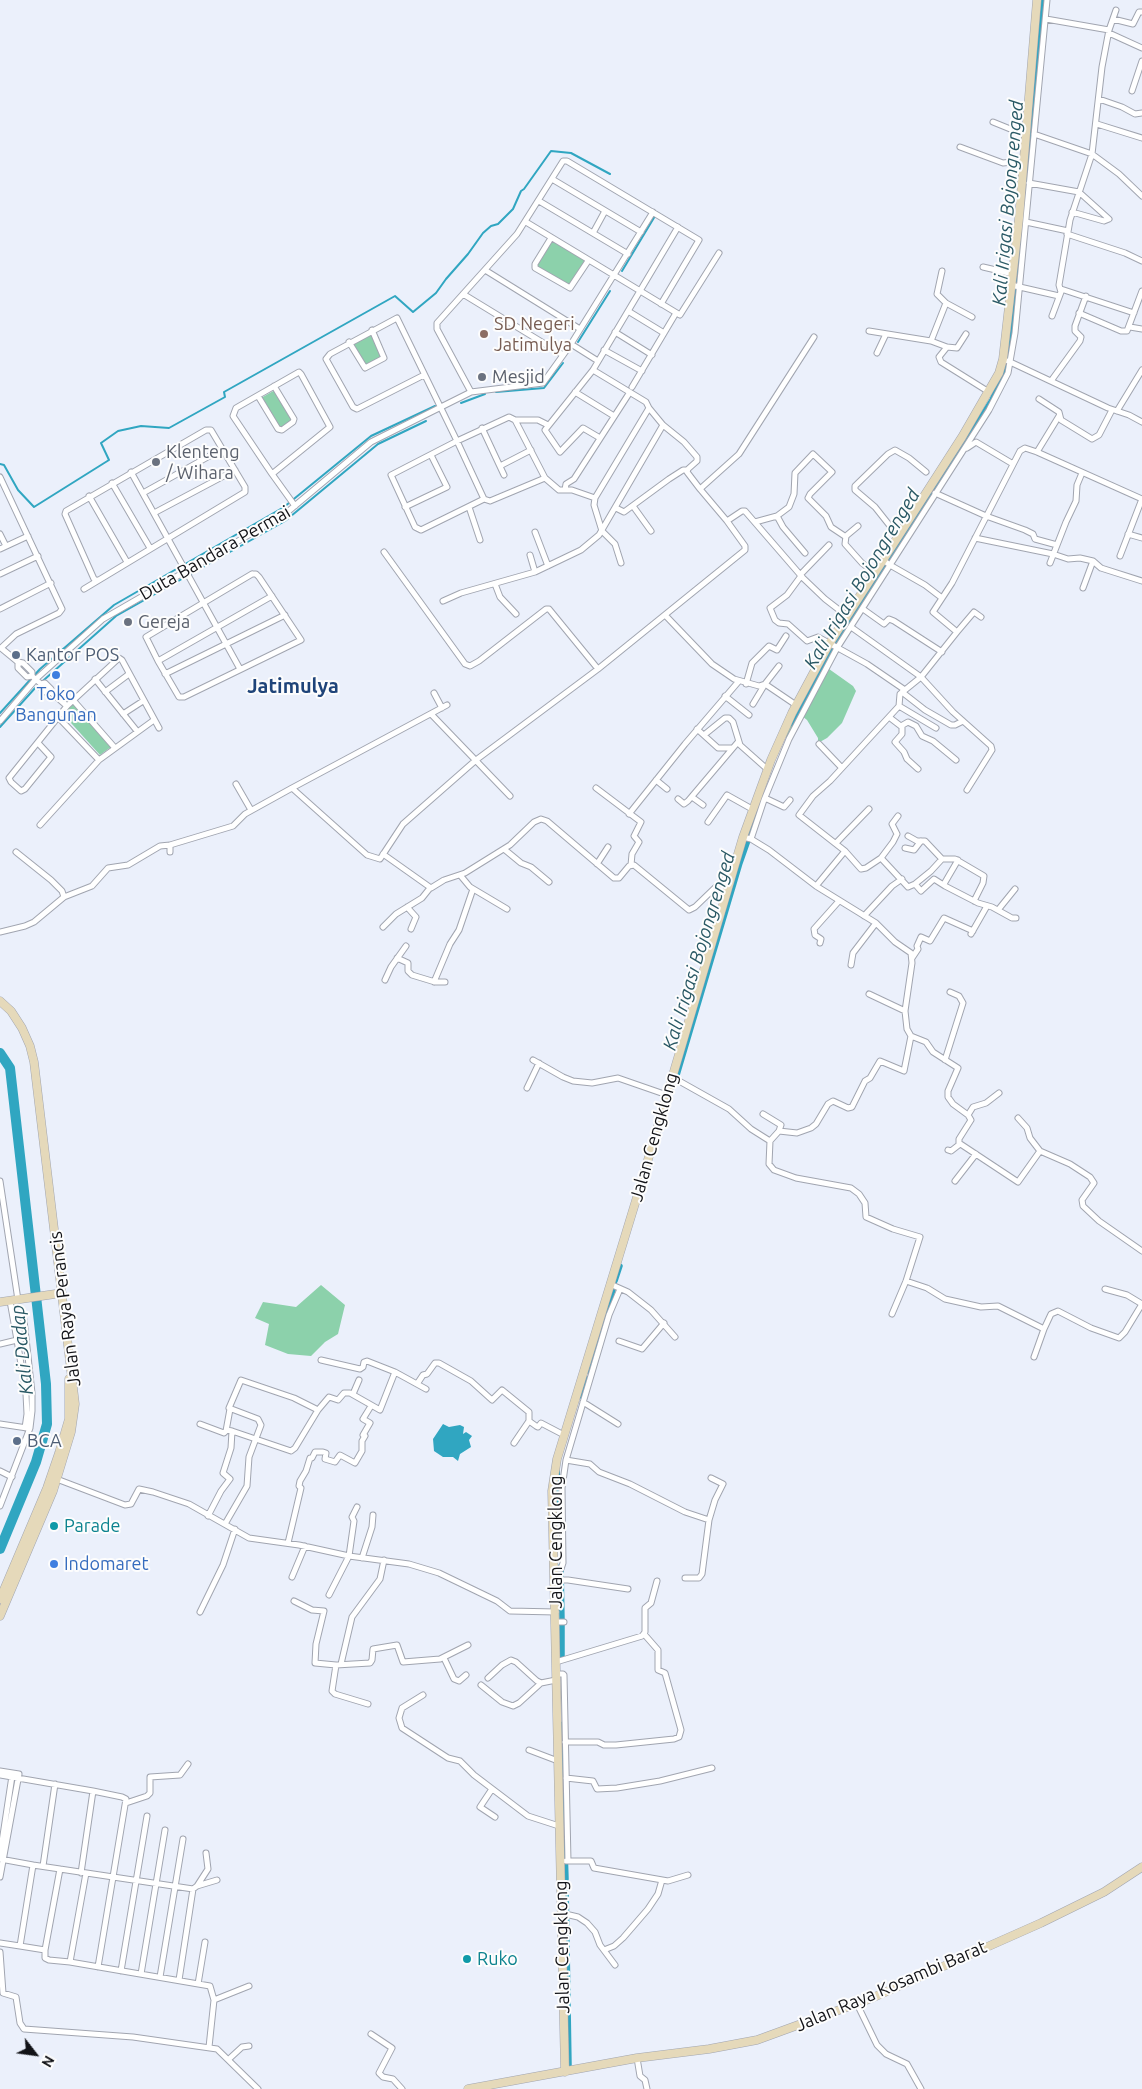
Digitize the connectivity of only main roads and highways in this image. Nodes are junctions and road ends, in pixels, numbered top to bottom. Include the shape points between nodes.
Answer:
1 (1037, 0) edge
2 (0, 1000) edge
3 (0, 1007) edge
4 (56, 1294) junction
5 (0, 1302) edge
6 (54, 1479) junction
7 (0, 1599) edge
8 (0, 1616) edge
9 (1142, 1867) edge
10 (565, 2072) junction
11 (468, 2089) edge

1 - 10 main road, Jalan Cengklong via 1038,50 1025,135 1023,219 1019,258 1013,274 1016,286 1007,360 935,488 898,536 887,563 874,573 849,622 796,705 775,762 767,769 761,798 752,809 747,838 731,876 667,1095 616,1286 555,1467 552,1491 559,1580 556,1612 560,1622 556,1662 561,1715 559,1826 564,1861
2 - 4 main road, Jalan Raya Perancis via 19,1022 32,1052 52,1197
3 - 4 main road, Jalan Raya Perancis via 18,1031 29,1063
4 - 5 main road
4 - 6 main road, Jalan Raya Perancis via 70,1406
6 - 7 main road, Jalan Raya Perancis
6 - 8 main road, Jalan Raya Perancis
9 - 10 main road, Jalan Raya Kosambi Barat via 1104,1892 1050,1919 857,2004 757,2040
10 - 11 main road, Jalan Raya Kosambi Barat

